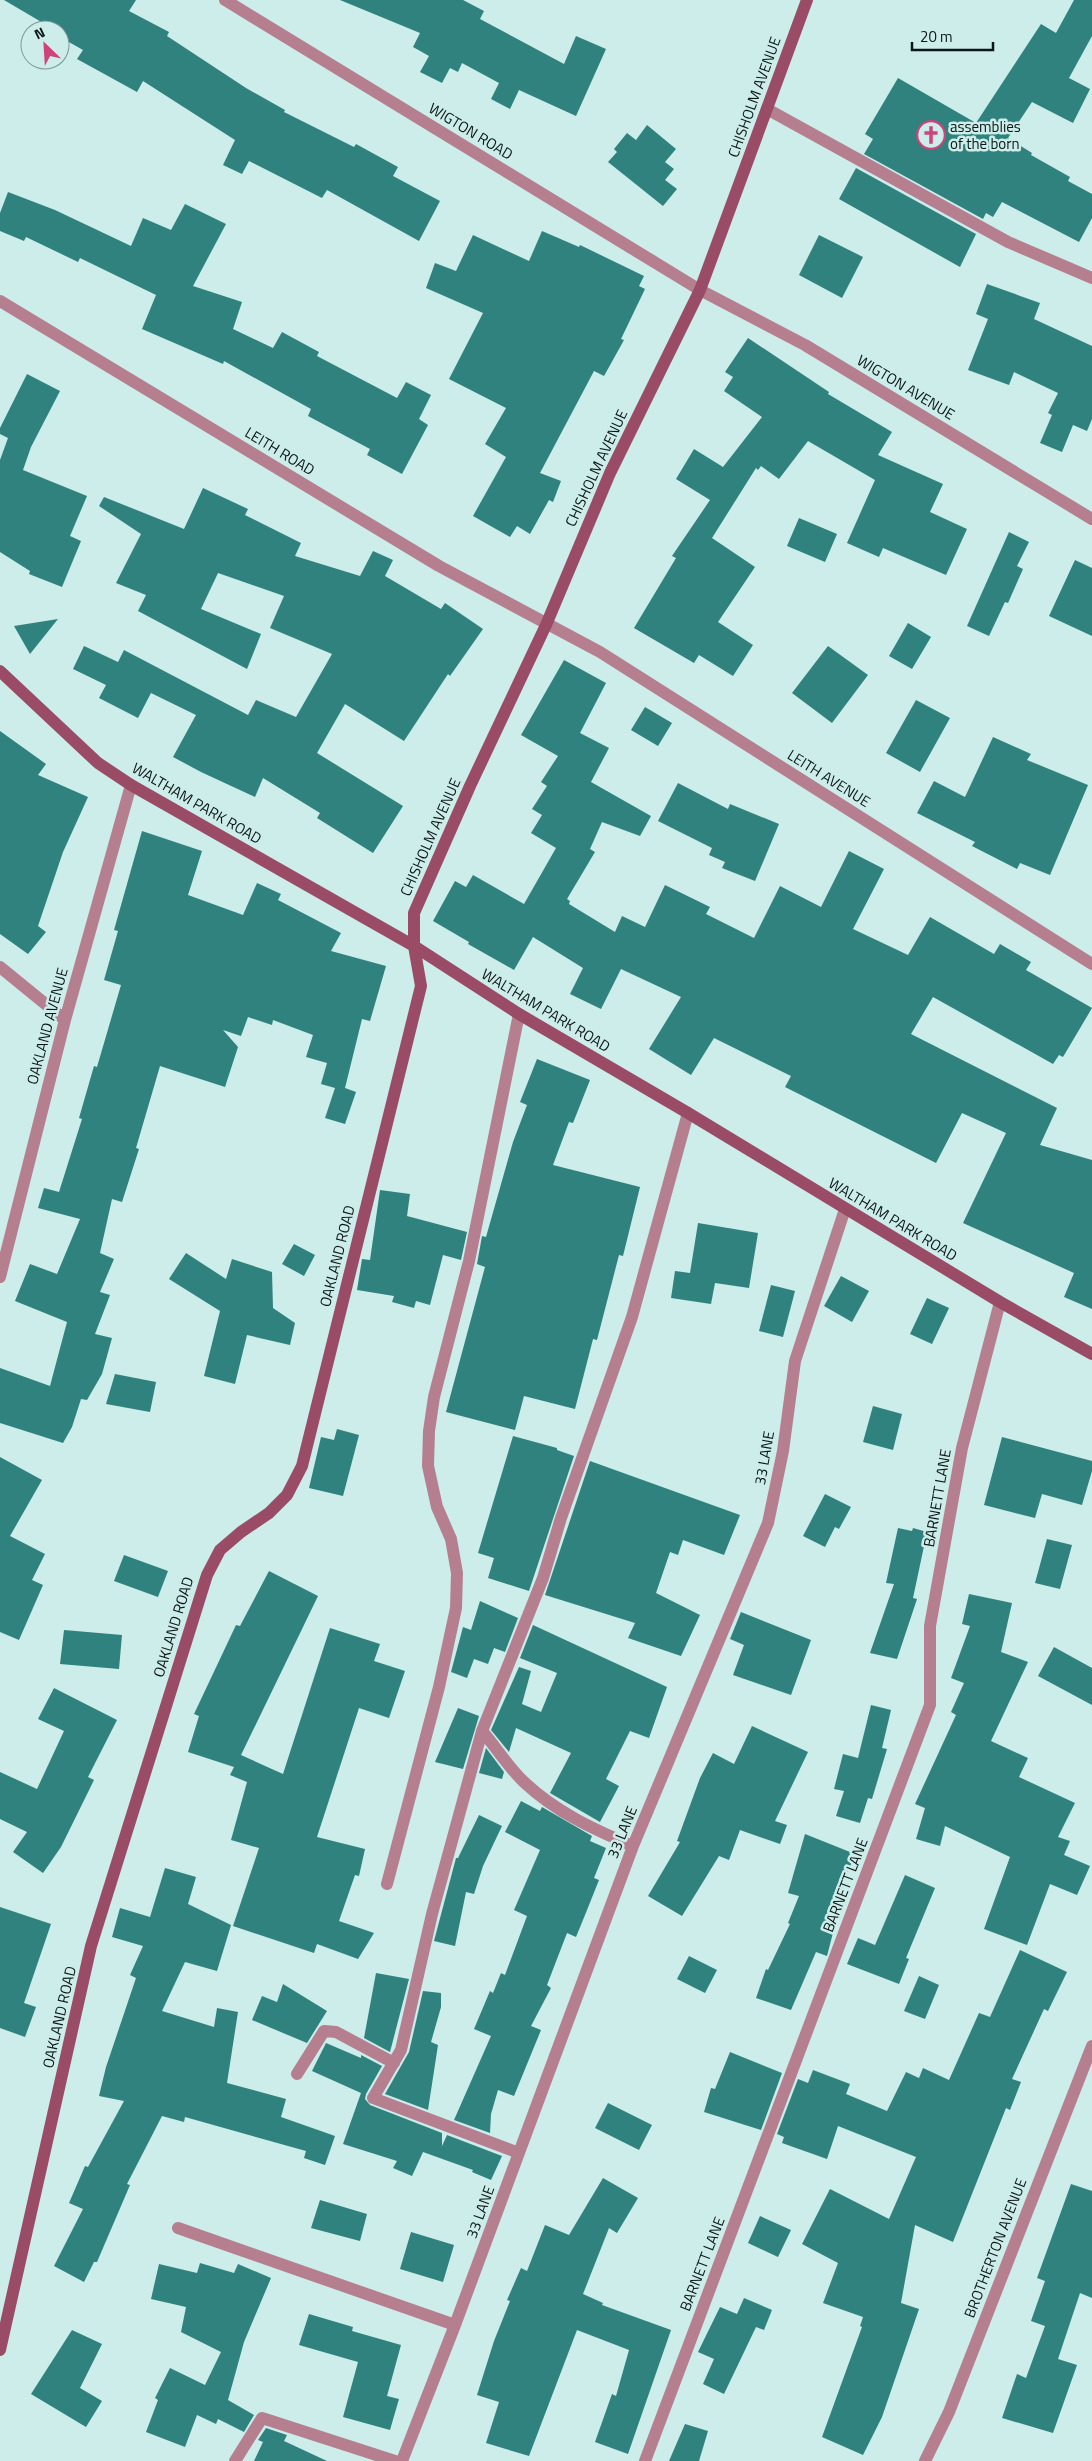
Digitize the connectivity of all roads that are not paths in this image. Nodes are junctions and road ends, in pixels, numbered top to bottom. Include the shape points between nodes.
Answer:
1 (225, 0) edge
2 (807, 0) edge
3 (767, 109) junction
4 (1092, 278) edge
5 (700, 290) junction
6 (0, 301) edge
7 (1092, 519) edge
8 (546, 625) junction
9 (0, 671) edge
10 (131, 785) junction
11 (414, 946) junction
12 (1092, 964) edge
13 (0, 968) edge
14 (518, 1014) junction
15 (65, 1020) junction
16 (688, 1113) junction
17 (845, 1209) junction
18 (1, 1273) edge
19 (1000, 1302) junction
20 (1092, 1354) edge
21 (482, 1731) junction
22 (633, 1846) junction
23 (387, 1884) dead end
24 (1092, 2046) edge
25 (394, 2063) junction
26 (297, 2074) dead end
27 (519, 2153) junction
28 (178, 2228) dead end
29 (3, 2322) edge
30 (455, 2325) junction
31 (0, 2350) edge
32 (235, 2461) edge
33 (395, 2461) edge
34 (402, 2461) edge
35 (646, 2461) edge
36 (925, 2461) edge

1 - 5 street, WIGTON ROAD
2 - 3 street, CHISHOLM AVENUE
3 - 4 street via 1008,242
3 - 5 street, CHISHOLM AVENUE
5 - 7 street, WIGTON AVENUE via 805,345
5 - 8 street, CHISHOLM AVENUE via 610,473
6 - 8 street, LEITH ROAD via 439,566
8 - 11 street, CHISHOLM AVENUE via 414,912
8 - 12 street, LEITH AVENUE via 600,652
9 - 10 street, WALTHAM PARK ROAD via 98,763
10 - 11 street, WALTHAM PARK ROAD
10 - 15 street, OAKLAND AVENUE
11 - 14 street, WALTHAM PARK ROAD
11 - 29 street, OAKLAND ROAD via 421,986 302,1466 287,1495 220,1550 206,1575 91,1946
13 - 15 street
14 - 16 street, WALTHAM PARK ROAD
14 - 23 street via 469,1261 434,1397 429,1431 428,1466 437,1507 451,1539 457,1573 456,1608 439,1687
15 - 18 street, OAKLAND AVENUE
16 - 17 street, WALTHAM PARK ROAD
16 - 21 street via 632,1317 543,1578
17 - 19 street, WALTHAM PARK ROAD
17 - 22 street, 33 LANE via 795,1361 783,1451 768,1523
19 - 20 street, WALTHAM PARK ROAD
19 - 35 street, BARNETT LANE via 962,1448 932,1617 930,1705
21 - 22 street via 523,1780 546,1801 582,1824
21 - 25 street via 432,1914 401,2050
22 - 27 street, 33 LANE
24 - 36 street, BROTHERTON AVENUE via 948,2412
25 - 26 street via 336,2032 324,2031
25 - 27 street via 373,2098
27 - 30 street, 33 LANE
28 - 30 street
29 - 31 street, OAKLAND ROAD
30 - 34 street, 33 LANE
32 - 33 street via 262,2418

